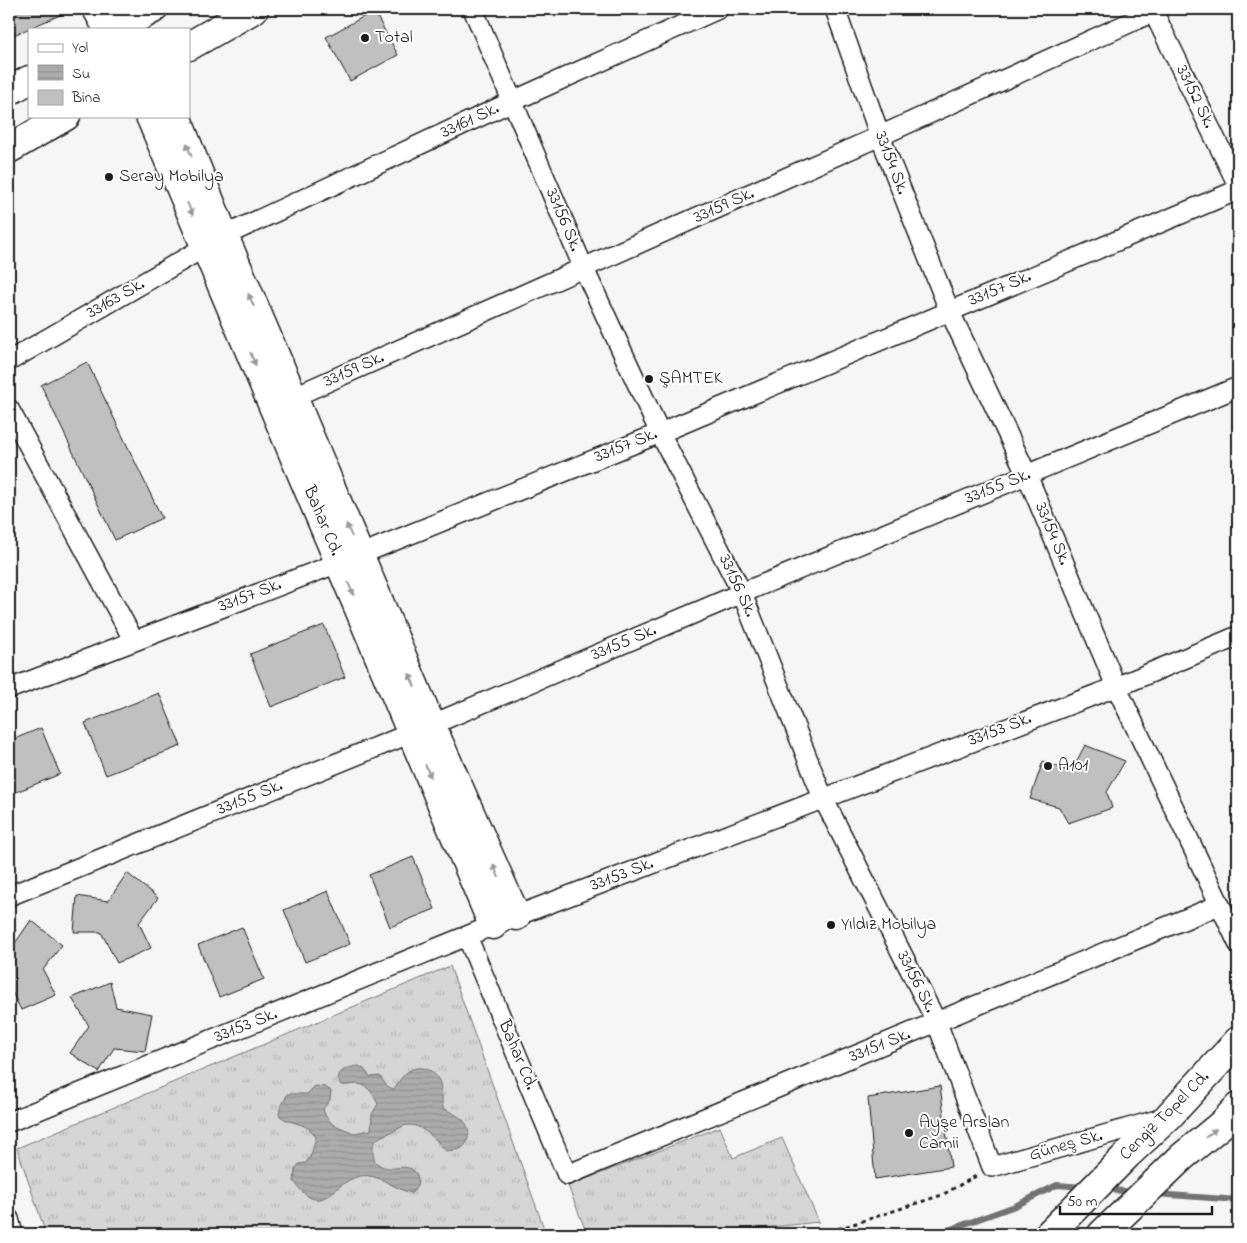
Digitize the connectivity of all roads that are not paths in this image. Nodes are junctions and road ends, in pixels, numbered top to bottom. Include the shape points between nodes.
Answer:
1 (96, 9) edge
2 (254, 9) edge
3 (473, 9) edge
4 (718, 9) edge
5 (835, 9) edge
6 (1153, 10) edge
7 (107, 28) edge
8 (190, 45) edge
9 (28, 81) edge
10 (9, 91) edge
11 (513, 101) junction
12 (63, 118) edge
13 (151, 118) edge
14 (177, 118) edge
15 (880, 136) junction
16 (9, 149) edge
17 (1238, 185) edge
18 (1238, 190) edge
19 (214, 242) junction
20 (584, 269) junction
21 (949, 310) junction
22 (9, 361) edge
23 (1238, 387) edge
24 (294, 397) junction
25 (9, 410) edge
26 (660, 433) junction
27 (1027, 475) junction
28 (349, 558) junction
29 (742, 593) junction
30 (1238, 636) edge
31 (134, 641) junction
32 (1116, 686) junction
33 (9, 689) edge
34 (421, 729) junction
35 (823, 798) junction
36 (9, 896) edge
37 (1219, 905) junction
38 (504, 920) junction
39 (467, 936) junction
40 (1238, 943) edge
41 (937, 1023) junction
42 (1238, 1041) edge
43 (1238, 1107) edge
44 (1168, 1117) junction
45 (9, 1122) edge
46 (992, 1167) joint
47 (567, 1175) joint
48 (9, 1219) edge
49 (13, 1234) edge
50 (1049, 1234) edge
51 (1102, 1234) edge

1 - 7 main road
2 - 8 main road
3 - 11 street, 33156 Sk.
4 - 11 street, 33161 Sk.
5 - 15 street, 33154 Sk.
6 - 15 street, 33159 Sk.
6 - 17 street, 33152 Sk.
9 - 10 main road
11 - 19 street, 33161 Sk.
11 - 20 street, 33156 Sk.
12 - 16 main road
13 -> 19 main road, Bahar Cd.
19 -> 14 main road, Bahar Cd.
15 - 20 street, 33159 Sk.
15 - 21 street, 33154 Sk.
18 - 21 street, 33157 Sk.
19 - 22 street, 33163 Sk.
24 -> 19 main road, Bahar Cd.
19 -> 28 main road, Bahar Cd.
20 - 24 street, 33159 Sk.
20 - 26 street, 33156 Sk.
21 - 26 street, 33157 Sk.
21 - 27 street, 33154 Sk.
23 - 27 street, 33155 Sk.
28 -> 24 main road, Bahar Cd.
25 - 31 street
26 - 28 street, 33157 Sk.
26 - 29 street, 33156 Sk.
27 - 29 street, 33155 Sk.
27 - 32 street, 33154 Sk.
28 - 31 street, 33157 Sk.
28 - 34 main road, Bahar Cd.
29 - 34 street, 33155 Sk.
29 - 35 street, 33156 Sk.
30 - 32 street, 33153 Sk.
31 - 33 street, 33157 Sk.
32 - 35 street, 33153 Sk.
32 - 37 street, 33154 Sk.
34 - 36 street, 33155 Sk.
34 - 38 main road, Bahar Cd.
35 - 38 street, 33153 Sk.
35 - 41 street, 33156 Sk.
37 - 40 street, 33154 Sk.
37 - 41 street, 33151 Sk.
38 - 39 street, 33153 Sk.
39 - 45 street, 33153 Sk.
39 - 47 street, Bahar Cd.
41 - 46 street, 33156 Sk.
41 - 47 street, 33151 Sk.
42 - 44 main road, Cengiz Topel Cd.
51 -> 43 main road
44 - 46 street, Güneş Sk.
44 - 50 main road, Cengiz Topel Cd.
48 - 49 street

